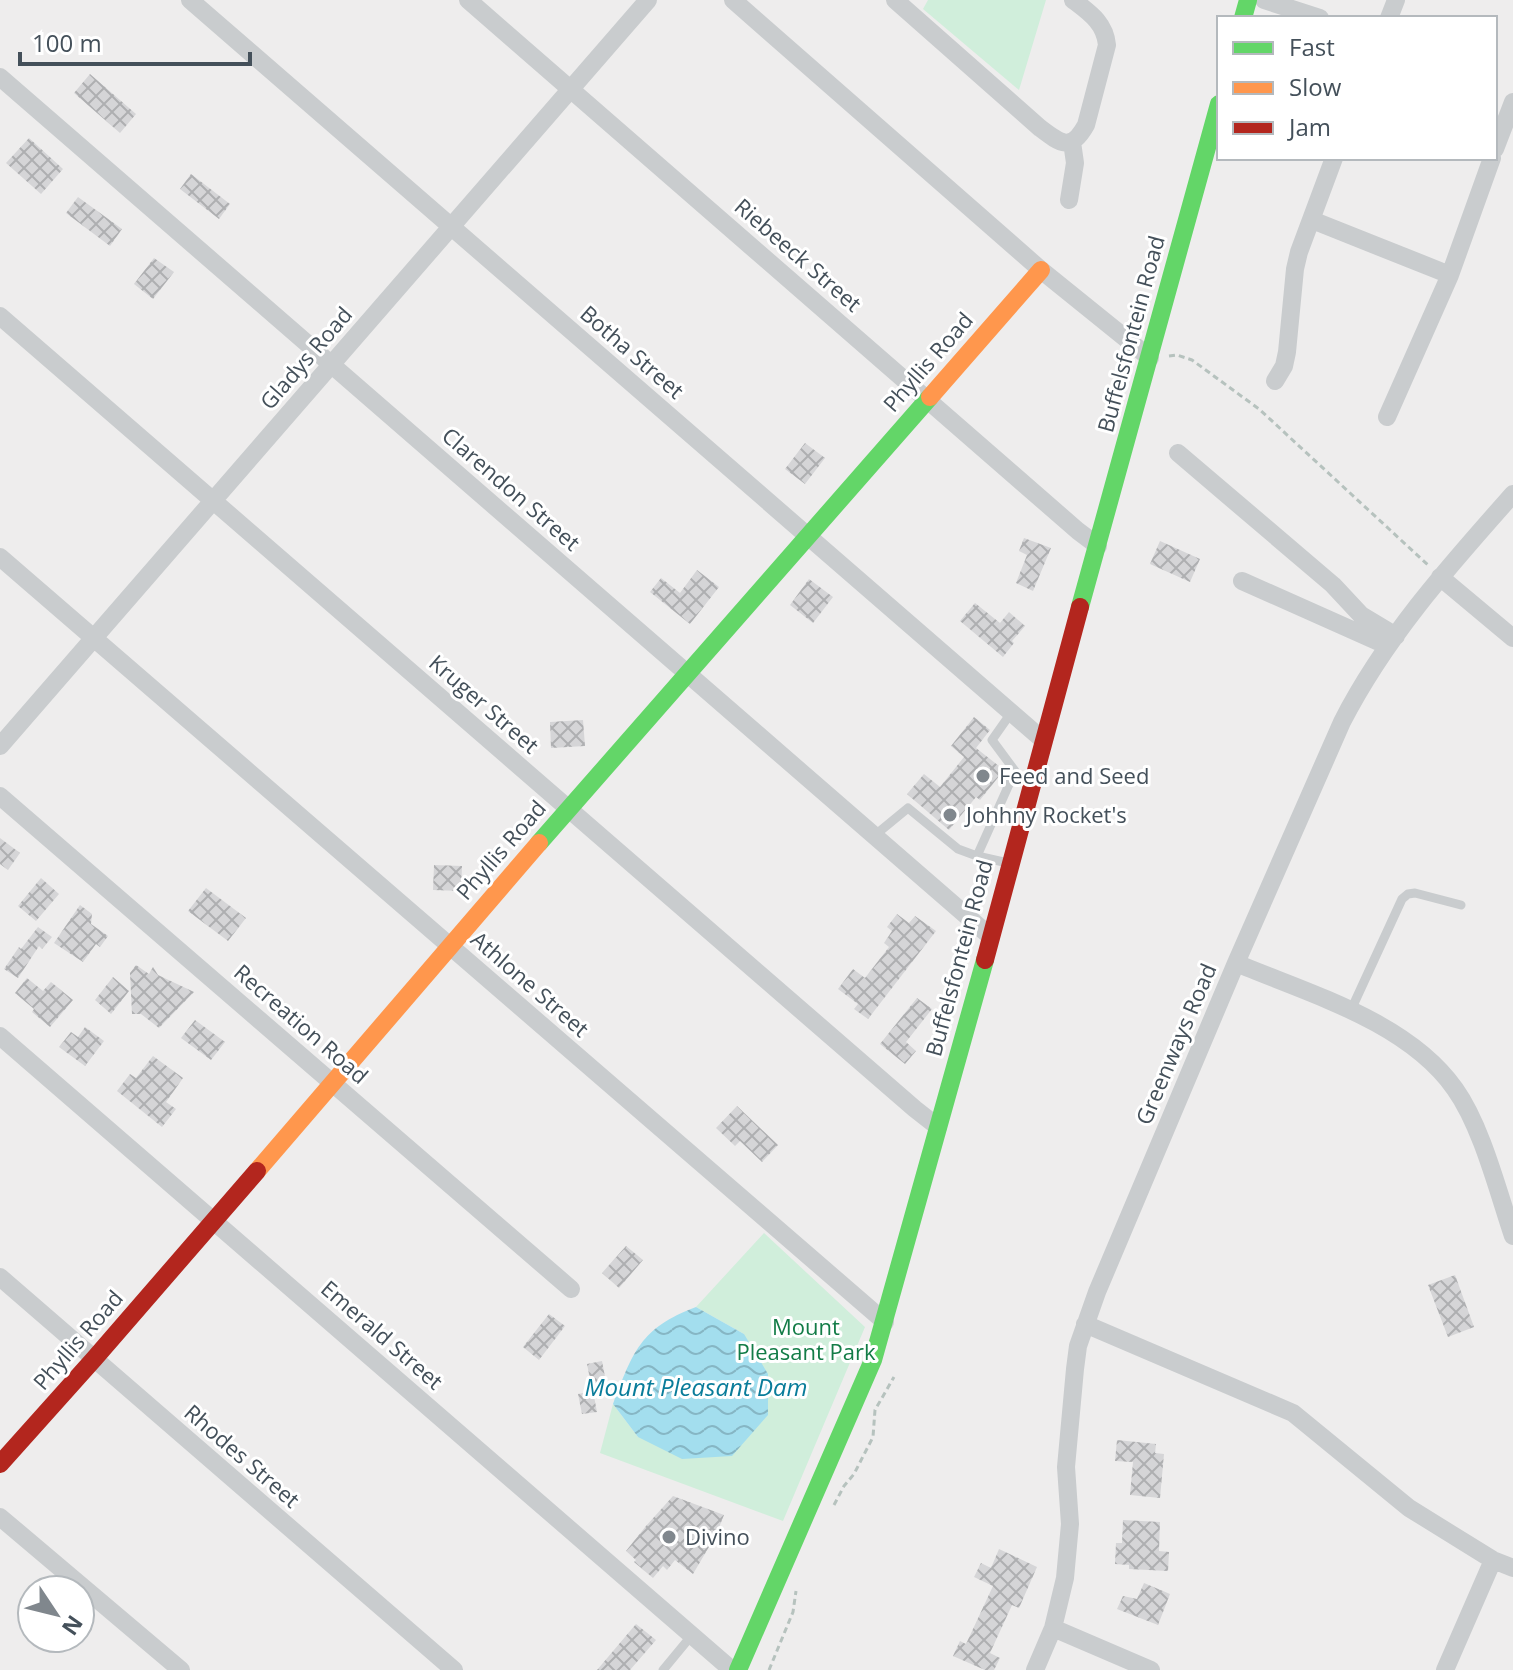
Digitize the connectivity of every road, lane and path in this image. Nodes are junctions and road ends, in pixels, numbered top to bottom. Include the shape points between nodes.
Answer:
1 (190, 0) edge
2 (468, 0) edge
3 (648, 0) edge
4 (733, 0) edge
5 (895, 0) edge
6 (1073, 0) edge
7 (1264, 0) edge
8 (1314, 16) edge
9 (0, 77) edge
10 (570, 88) junction
11 (1513, 102) edge
12 (1217, 111) edge
13 (1072, 142) junction
14 (1497, 144) edge
15 (1333, 160) edge
16 (1491, 160) edge
17 (1069, 200) dead end
18 (1312, 220) junction
19 (451, 227) junction
20 (1041, 270) junction
21 (1450, 275) junction
22 (0, 316) edge
23 (1150, 358) junction
24 (332, 365) junction
25 (1275, 381) dead end
26 (926, 399) junction
27 (1387, 417) dead end
28 (1178, 453) dead end
29 (1513, 494) edge
30 (214, 501) junction
31 (807, 536) junction
32 (1098, 546) junction
33 (0, 557) edge
34 (1440, 577) junction
35 (1242, 581) dead end
36 (1513, 638) edge
37 (94, 639) junction
38 (1392, 641) junction
39 (687, 674) junction
40 (1011, 713) junction
41 (1043, 740) junction
42 (0, 746) edge
43 (0, 796) edge
44 (568, 809) junction
45 (874, 836) junction
46 (977, 856) junction
47 (1010, 864) junction
48 (1461, 905) dead end
49 (991, 937) junction
50 (449, 946) junction
51 (1236, 963) junction
52 (1351, 1011) junction
53 (0, 1036) edge
54 (333, 1083) junction
55 (938, 1127) junction
56 (214, 1221) junction
57 (1513, 1236) edge
58 (0, 1277) edge
59 (571, 1289) dead end
60 (885, 1322) junction
61 (1085, 1324) junction
62 (94, 1359) junction
63 (894, 1377) dead end
64 (0, 1464) edge
65 (832, 1510) dead end
66 (0, 1517) edge
67 (1493, 1560) junction
68 (1513, 1568) edge
69 (798, 1582) dead end
70 (1053, 1628) junction
71 (692, 1635) junction
72 (181, 1670) edge
73 (454, 1670) edge
74 (663, 1670) edge
75 (735, 1670) edge
76 (769, 1670) edge
77 (1035, 1670) edge
78 (1151, 1670) edge
79 (1445, 1670) edge

1 - 19 street, Botha Street
2 - 10 street, Riebeeck Street
3 - 10 street, Gladys Road
4 - 20 street
5 - 13 street via 1057,142
6 - 13 street via 1098,20 1107,45 1086,125
7 - 8 street
9 - 24 street, Clarendon Street
10 - 19 street, Gladys Road
10 - 26 street, Riebeeck Street
11 - 14 street
12 - 23 main road, Buffelsfontein Road
13 - 17 street via 1076,160
15 - 18 street
16 - 21 street
18 - 21 street
18 - 25 street via 1295,269 1287,352
19 - 24 street, Gladys Road
19 - 31 street, Botha Street
20 - 23 street
20 - 26 main road, Phyllis Road
21 - 27 street
22 - 30 street, Kruger Street
23 - 32 main road, Buffelsfontein Road
23 - 34 path via 1177,355 1192,360 1259,409
24 - 30 street, Gladys Road
24 - 39 street, Clarendon Street
26 - 31 main road, Phyllis Road
26 - 32 street, Riebeeck Street
28 - 38 street
29 - 34 street, Greenways Road
30 - 37 street, Gladys Road
30 - 44 street, Kruger Street
31 - 39 main road, Phyllis Road
31 - 40 street, Botha Street
32 - 41 main road, Buffelsfontein Road
33 - 37 street, Athlone Street
34 - 36 street
34 - 38 street, Greenways Road
35 - 38 street
37 - 42 street, Gladys Road
37 - 50 street, Athlone Street
38 - 51 street, Greenways Road via 1342,722
39 - 44 main road, Phyllis Road
39 - 45 street, Clarendon Street
40 - 41 street, Botha Street
40 - 46 lane via 992,740 1015,771
41 - 47 main road, Buffelsfontein Road
43 - 54 street, Recreation Road
44 - 50 main road, Phyllis Road
44 - 55 street, Kruger Street
45 - 46 lane via 908,808 958,849
45 - 49 street, Clarendon Street
46 - 47 lane
47 - 49 main road, Buffelsfontein Road
48 - 52 lane via 1415,893 1402,899
49 - 55 main road, Buffelsfontein Road
50 - 54 main road, Phyllis Road
50 - 60 street, Athlone Street
51 - 52 street
51 - 61 street, Greenways Road
52 - 57 street via 1403,1039 1456,1089 1475,1125
53 - 56 street, Emerald Street
54 - 56 main road, Phyllis Road
54 - 59 street, Recreation Road
55 - 60 main road, Buffelsfontein Road
56 - 62 main road, Phyllis Road
56 - 71 street, Emerald Street
58 - 62 street, Rhodes Street
60 - 75 main road, Buffelsfontein Road via 816,1494
61 - 67 street via 1293,1413 1395,1498
61 - 70 street, Greenways Road via 1066,1467 1070,1524 1065,1578
62 - 64 main road, Phyllis Road
62 - 73 street, Rhodes Street
63 - 65 path via 875,1410 873,1437
66 - 72 street
67 - 68 street
67 - 79 street
69 - 76 path via 793,1612
70 - 77 street, Greenways Road
70 - 78 street
71 - 74 lane
71 - 75 street, Emerald Street

